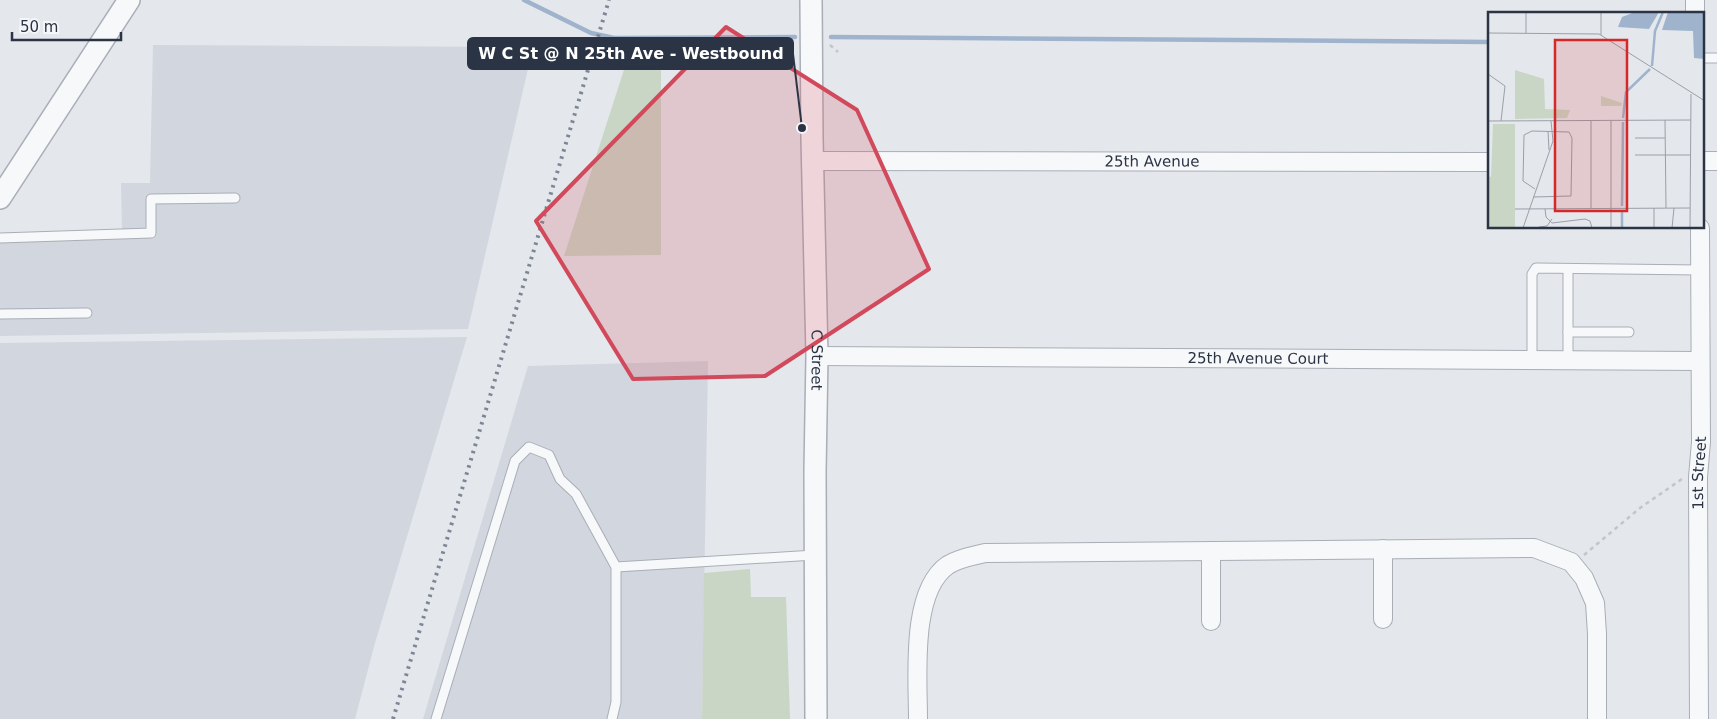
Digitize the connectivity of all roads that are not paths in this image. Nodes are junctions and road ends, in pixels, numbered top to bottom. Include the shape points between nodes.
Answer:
1 (129, 0) edge
2 (811, 0) edge
3 (1704, 58) edge
4 (1717, 58) edge
5 (813, 160) junction
6 (1704, 161) edge
7 (1717, 161) edge
8 (1488, 162) edge
9 (0, 198) edge
10 (235, 198) dead end
11 (1700, 229) edge
12 (0, 238) edge
13 (1568, 269) junction
14 (1700, 270) junction
15 (86, 313) dead end
16 (0, 314) edge
17 (1568, 332) junction
18 (1629, 332) dead end
19 (817, 356) junction
20 (1532, 360) junction
21 (1568, 361) junction
22 (1700, 361) junction
23 (1383, 549) junction
24 (1211, 551) junction
25 (815, 555) junction
26 (616, 567) junction
27 (1383, 619) dead end
28 (1211, 621) dead end
29 (436, 719) edge
30 (612, 719) edge
31 (816, 719) edge
32 (918, 719) edge
33 (1597, 719) edge
34 (1698, 719) edge

1 - 9 street
2 - 5 street, C Street
3 - 4 lane
5 - 8 street, 25th Avenue
5 - 19 street, C Street
6 - 7 street
10 - 12 lane via 151,199 151,233
11 - 14 street, 1st Street
13 - 14 lane
13 - 17 lane
13 - 20 lane via 1536,268 1532,274
14 - 22 street, 1st Street
15 - 16 lane
17 - 18 lane
17 - 21 lane
19 - 20 street, 25th Avenue Court
19 - 25 street, C Street
20 - 21 street, 25th Avenue Court
21 - 22 street, 25th Avenue Court
22 - 34 street, 1st Street
23 - 24 street
23 - 27 street
23 - 33 street via 1534,548 1571,562 1584,578 1595,603
24 - 28 street
24 - 32 street via 985,553 948,565 932,584 923,604 919,626
25 - 26 lane
25 - 31 street, C Street
26 - 29 lane via 576,494 560,479 549,455 529,447 515,462
26 - 30 lane via 616,702

